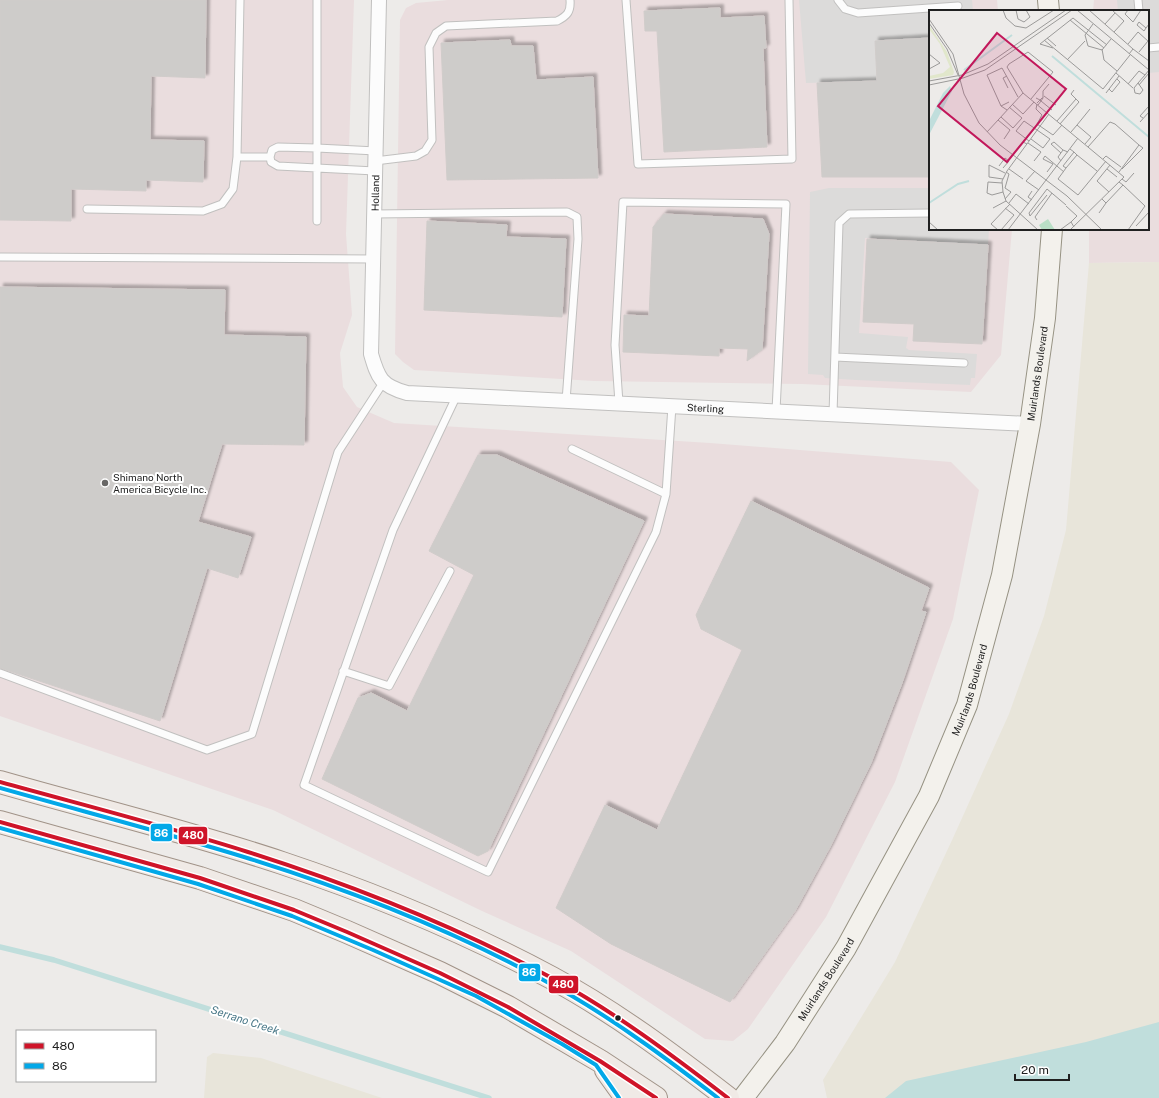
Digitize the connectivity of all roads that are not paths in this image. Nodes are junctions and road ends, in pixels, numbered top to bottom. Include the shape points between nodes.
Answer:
1 (240, 0) edge
2 (318, 0) edge
3 (379, 0) edge
4 (570, 0) edge
5 (626, 0) edge
6 (789, 0) edge
7 (838, 0) edge
8 (1048, 0) edge
9 (1138, 0) edge
10 (958, 6) dead end
11 (1049, 10) edge
12 (1139, 10) edge
13 (1159, 47) edge
14 (1149, 48) edge
15 (317, 148) junction
16 (237, 157) junction
17 (270, 157) junction
18 (375, 161) junction
19 (317, 168) junction
20 (87, 209) dead end
21 (929, 213) edge
22 (374, 214) junction
23 (317, 221) dead end
24 (1052, 230) edge
25 (0, 257) edge
26 (373, 259) junction
27 (835, 357) junction
28 (964, 363) dead end
29 (384, 383) junction
30 (457, 395) junction
31 (566, 401) junction
32 (619, 403) junction
33 (672, 406) junction
34 (776, 411) junction
35 (833, 414) junction
36 (1030, 424) junction
37 (572, 449) dead end
38 (666, 494) junction
39 (450, 571) dead end
40 (344, 671) junction
41 (0, 673) edge
42 (0, 782) edge
43 (0, 822) edge
44 (600, 1061) junction
45 (626, 1098) edge
46 (656, 1098) edge
47 (728, 1098) edge
48 (743, 1098) edge

1 - 16 lane
2 - 15 lane
3 - 18 street, Holland
4 - 18 lane via 566,16 557,22 446,26 436,32 429,47 432,140 425,151 416,156
5 - 6 lane via 638,164 792,158
7 - 10 lane via 844,9 858,13
8 - 11 main road
9 - 12 lane
13 - 14 lane
15 - 17 lane via 278,146 272,150
15 - 18 lane
15 - 19 lane
16 - 17 lane
16 - 20 lane via 232,188 222,204 204,211
17 - 19 lane via 271,162 278,166
18 - 19 lane
18 - 22 street, Holland
19 - 23 lane
21 - 27 lane via 849,214 840,223
22 - 26 street, Holland
22 - 31 lane via 567,212 577,217 578,239
24 - 36 main road, Muirlands Boulevard via 1045,318
25 - 26 lane
26 - 29 street, Holland via 371,354 376,372
27 - 28 lane
27 - 35 lane
29 - 30 street, Sterling via 394,390 407,393
29 - 41 lane via 338,452 252,734 208,750
30 - 31 street, Sterling
30 - 40 lane via 393,530
31 - 32 street, Sterling
32 - 33 street, Sterling
32 - 34 lane via 615,345 623,202 786,204
33 - 34 street, Sterling
33 - 38 lane
34 - 35 street, Sterling
35 - 36 street, Sterling
36 - 48 main road, Muirlands Boulevard via 1002,575 962,719 929,796 846,948 785,1043
37 - 38 lane
38 - 40 lane via 656,532 488,872 304,785
39 - 40 lane via 389,686
42 - 47 main road via 209,840 283,864 354,889 448,928 552,978 596,1003
43 - 44 main road via 200,878 294,910 478,991
44 - 45 main road
44 - 46 main road

